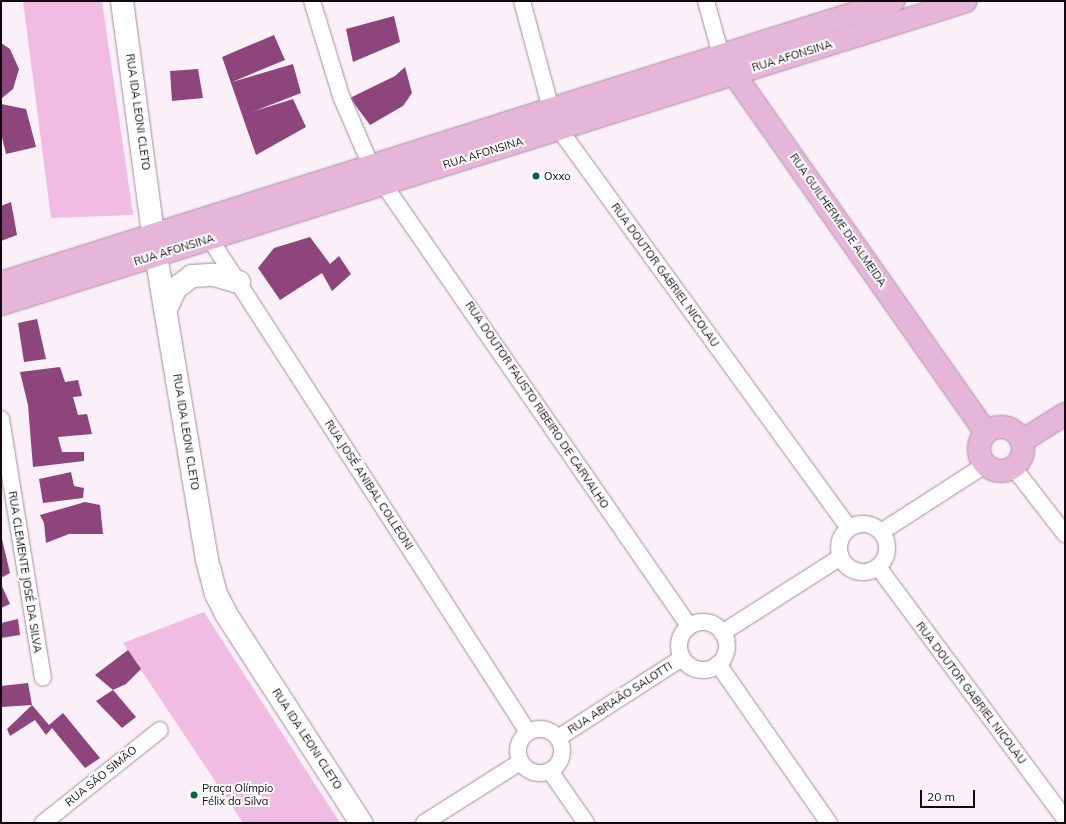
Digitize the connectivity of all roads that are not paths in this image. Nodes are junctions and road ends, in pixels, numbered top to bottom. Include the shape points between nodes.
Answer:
1 (122, 1) edge
2 (312, 1) edge
3 (522, 1) edge
4 (706, 1) edge
5 (893, 1) edge
6 (966, 1) edge
7 (721, 55) junction
8 (734, 74) junction
9 (551, 109) junction
10 (559, 130) junction
11 (371, 166) junction
12 (385, 183) junction
13 (155, 234) junction
14 (210, 238) junction
15 (156, 255) junction
16 (239, 282) junction
17 (1, 283) edge
18 (1, 304) edge
19 (166, 309) junction
20 (1065, 414) edge
21 (1, 419) edge
22 (986, 432) junction
23 (1022, 441) junction
24 (985, 465) junction
25 (1013, 467) junction
26 (5, 481) edge
27 (849, 528) junction
28 (881, 532) junction
29 (1065, 534) edge
30 (841, 557) junction
31 (878, 567) junction
32 (689, 626) junction
33 (722, 632) junction
34 (682, 658) junction
35 (718, 664) junction
36 (43, 678) dead end
37 (160, 730) dead end
38 (528, 732) junction
39 (558, 738) junction
40 (520, 762) junction
41 (550, 771) junction
42 (1065, 819) edge
43 (43, 823) edge
44 (361, 823) edge
45 (424, 823) edge
46 (586, 823) edge
47 (829, 823) edge

1 - 13 street, RUA IDA LEONI CLETO
2 - 11 street, RUA DOUTOR FAUSTO RIBEIRO DE CARVALHO via 341,96
3 - 9 street, RUA DOUTOR GABRIEL NICOLAU
4 - 7 street, RUA GUILHERME DE ALMEIDA
5 - 7 main road, RUA AFONSINA
6 - 8 main road, RUA AFONSINA
7 - 8 street, RUA GUILHERME DE ALMEIDA
7 - 9 main road, RUA AFONSINA
8 - 10 main road, RUA AFONSINA
8 - 22 main road, RUA GUILHERME DE ALMEIDA
9 - 10 street, RUA DOUTOR GABRIEL NICOLAU
9 - 11 main road, RUA AFONSINA
10 - 12 main road, RUA AFONSINA
10 - 27 street, RUA DOUTOR GABRIEL NICOLAU
11 - 12 street, RUA DOUTOR FAUSTO RIBEIRO DE CARVALHO
11 - 13 main road, RUA AFONSINA
12 - 14 main road, RUA AFONSINA
12 - 32 street, RUA DOUTOR FAUSTO RIBEIRO DE CARVALHO
13 - 15 street, RUA IDA LEONI CLETO
13 - 17 main road, RUA AFONSINA
14 - 15 main road, RUA AFONSINA
14 - 16 street, RUA JOSÉ ANIBAL COLLEONI
15 - 18 main road, RUA AFONSINA
15 - 19 street, RUA IDA LEONI CLETO
16 - 19 street via 214,276 192,276 176,288
16 - 38 street, RUA JOSÉ ANIBAL COLLEONI
19 - 44 street, RUA IDA LEONI CLETO via 207,560 216,594 226,614
20 - 23 main road
21 - 26 street, RUA CLEMENTE JOSÉ DA SILVA
22 - 23 main road via 992,428 1006,427
22 - 24 main road via 978,445
23 - 25 main road via 1021,458
24 - 25 main road via 1002,471
24 - 28 street
25 - 29 street
26 - 36 street, RUA CLEMENTE JOSÉ DA SILVA
27 - 28 street via 869,525
27 - 30 street via 839,544
28 - 31 street via 887,546 883,561
30 - 31 street via 857,571
30 - 33 street
31 - 42 street, RUA DOUTOR GABRIEL NICOLAU
32 - 33 street via 703,622
32 - 34 street via 680,638
33 - 35 street via 726,646
34 - 35 street via 695,668 711,668
34 - 39 street, RUA ABRAÃO SALOTTI
35 - 47 street
37 - 43 street, RUA SÃO SIMÃO
38 - 39 street via 542,729
38 - 40 street via 518,746
39 - 41 street via 562,754
40 - 41 street via 530,772
40 - 45 street
41 - 46 street

